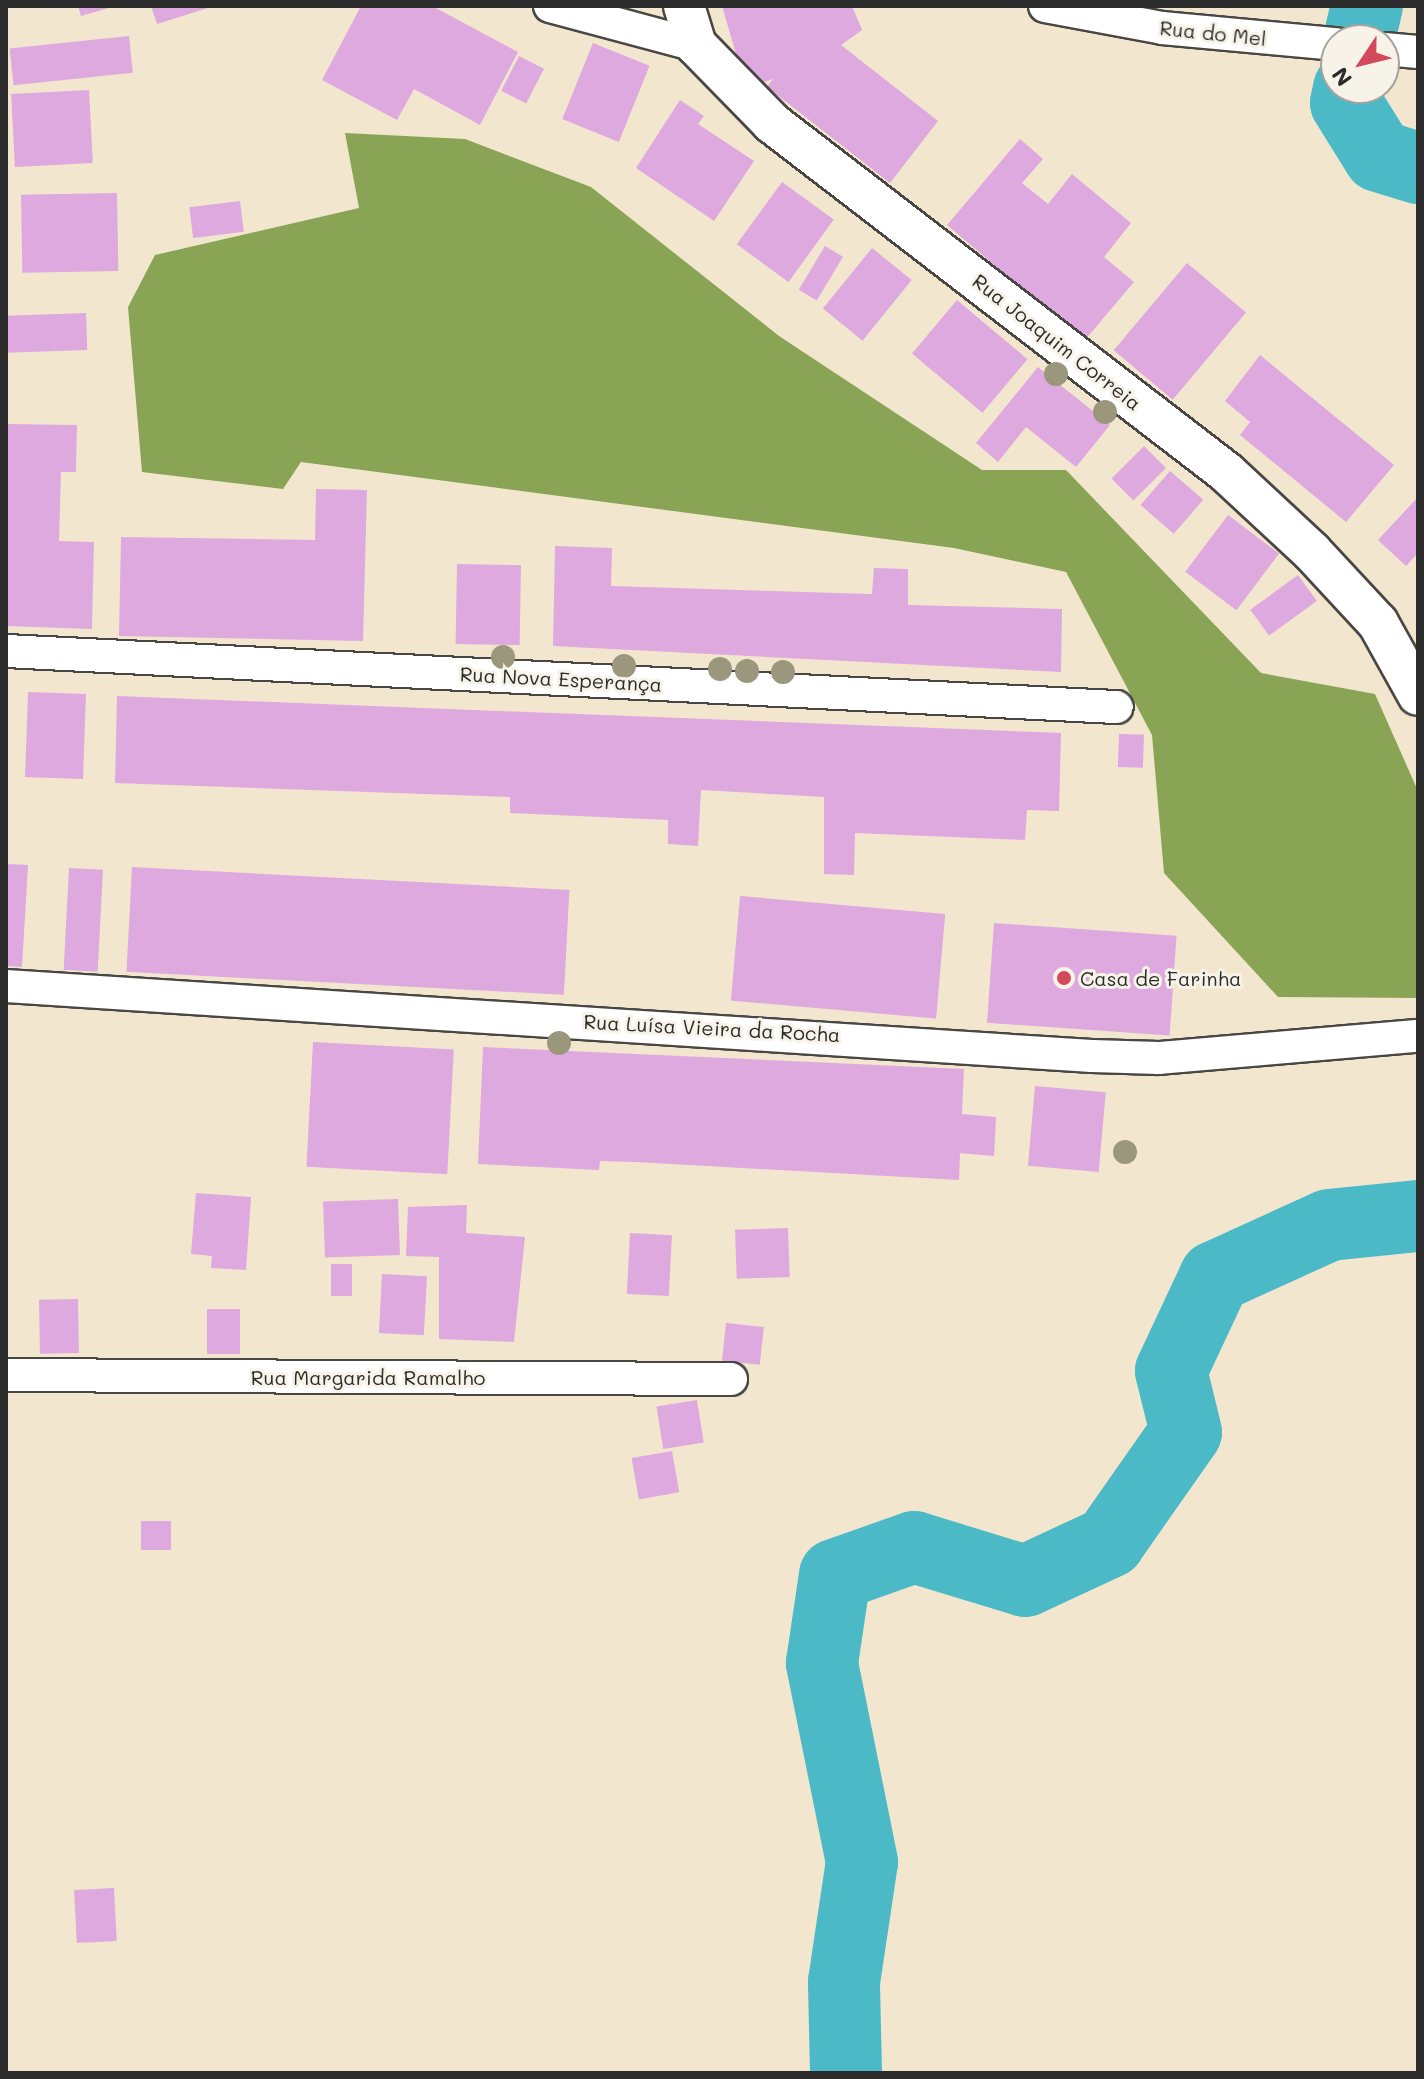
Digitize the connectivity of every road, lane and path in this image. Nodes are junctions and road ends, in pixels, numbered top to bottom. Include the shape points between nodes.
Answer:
1 (550, 6) edge
2 (684, 6) edge
3 (1045, 6) edge
4 (1163, 17) edge
5 (1320, 42) edge
6 (696, 45) junction
7 (6, 651) edge
8 (1418, 695) edge
9 (1117, 707) dead end
10 (6, 986) edge
11 (1418, 1036) edge
12 (6, 1375) edge
13 (731, 1379) dead end

1 - 6 street
2 - 6 street, Rua Joaquim Correia
3 - 4 street, Rua do Mel
4 - 5 street, Rua do Mel
6 - 8 street, Rua Joaquim Correia via 772,123 1226,472 1378,623
7 - 9 street, Rua Nova Esperança
10 - 11 street, Rua Luísa Vieira da Rocha via 1092,1056 1159,1058
12 - 13 street, Rua Margarida Ramalho

